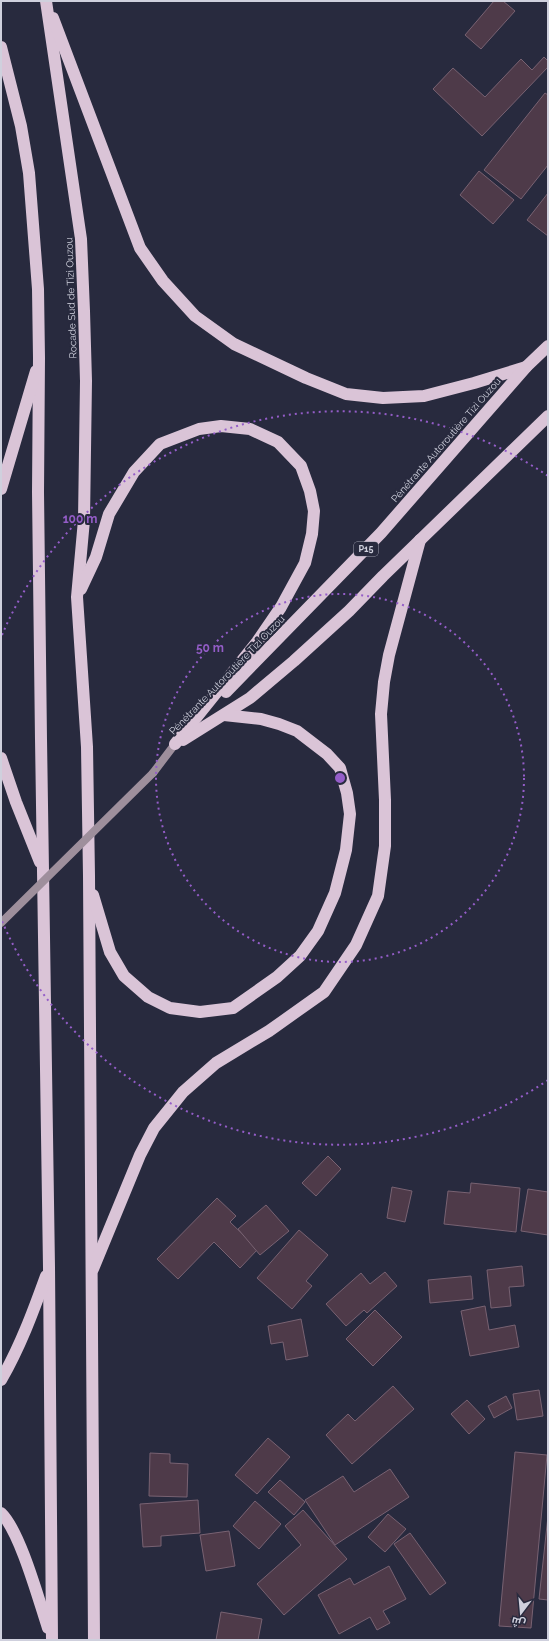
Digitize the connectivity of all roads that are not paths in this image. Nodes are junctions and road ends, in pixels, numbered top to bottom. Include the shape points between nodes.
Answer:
1 (47, 1) edge
2 (1, 46) edge
3 (548, 346) edge
4 (39, 358) junction
5 (526, 367) junction
6 (548, 416) edge
7 (1, 489) edge
8 (420, 540) junction
9 (78, 597) junction
10 (224, 715) junction
11 (175, 744) junction
12 (1, 758) edge
13 (43, 870) junction
14 (89, 876) junction
15 (1, 923) edge
16 (50, 1267) junction
17 (91, 1274) junction
18 (1, 1380) edge
19 (1, 1514) edge
20 (52, 1640) edge
21 (94, 1640) edge

1 - 5 highway via 140,248 163,282 195,316 234,344 346,394 383,398 424,396
1 - 9 highway, Rocade Sud de Tizi Ouzou via 81,239 86,381 84,520
2 - 4 highway via 21,126 29,173 34,221
3 - 5 highway, Pénétrante Autoroutière Tizi Ouzou / P15
4 - 7 highway
4 - 13 highway via 38,508
5 - 11 highway, Pénétrante Autoroutière Tizi Ouzou / P15 via 381,533
6 - 8 highway, Pénétrante Autoroutière Tizi Ouzou
8 - 10 highway, Pénétrante Autoroutière Tizi Ouzou via 300,656
8 - 17 highway via 384,682 381,714 386,800 385,846 378,896 356,945 324,992 216,1063 183,1092 154,1128 140,1155
9 - 11 highway via 96,557 109,514 134,472 160,444 199,429 221,426 250,429 278,442 301,466 314,511 305,563 281,607 257,642
9 - 14 highway, Rocade Sud de Tizi Ouzou via 87,747
10 - 11 highway, Pénétrante Autoroutière Tizi Ouzou
10 - 14 highway via 261,718 297,731 327,754 340,768 350,814 346,850 335,893 318,931 300,956 277,977 233,1008 200,1012 170,1008 148,997 124,976 110,952
11 - 15 main road, bridge via 153,773
12 - 13 highway
13 - 16 highway
14 - 17 highway
16 - 18 highway via 29,1325
16 - 20 highway
17 - 21 highway
19 - 20 highway via 7,1519 25,1558

